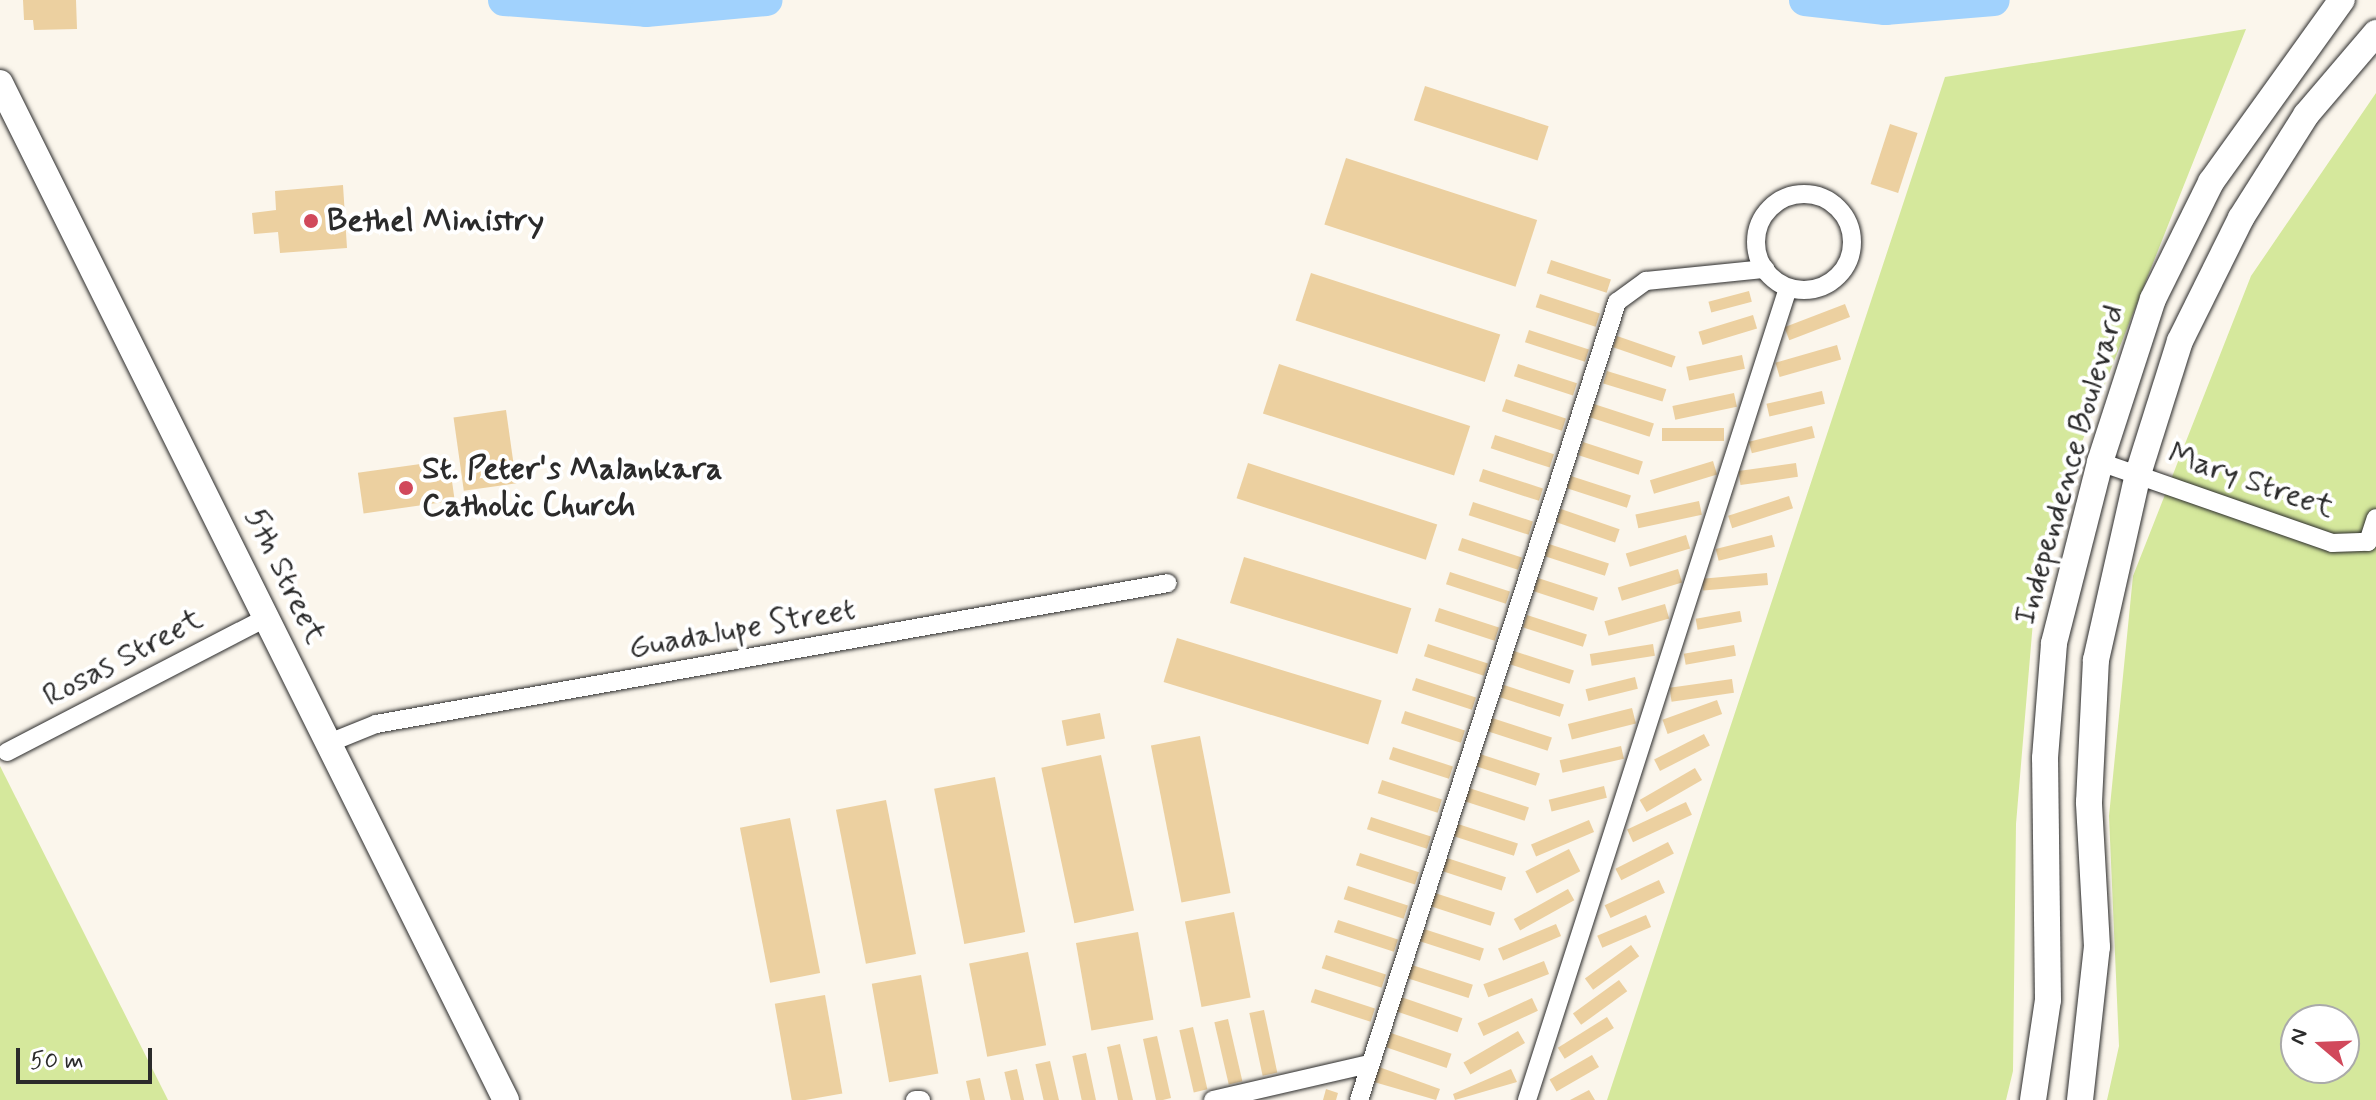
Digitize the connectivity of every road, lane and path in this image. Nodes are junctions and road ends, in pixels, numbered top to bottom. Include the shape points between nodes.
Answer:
1 (2342, 0) edge
2 (2376, 33) edge
3 (0, 83) edge
4 (1765, 269) junction
5 (1788, 288) junction
6 (2100, 462) junction
7 (2138, 474) junction
8 (2376, 518) edge
9 (1168, 583) dead end
10 (267, 617) junction
11 (329, 743) junction
12 (7, 752) dead end
13 (2093, 999) junction
14 (2048, 1000) junction
15 (1369, 1064) junction
16 (506, 1100) edge
17 (915, 1100) edge
18 (921, 1100) edge
19 (1213, 1100) edge
20 (1359, 1100) edge
21 (1527, 1100) edge
22 (2033, 1100) edge
23 (2080, 1100) edge

1 - 6 main road, Independence Boulevard via 2211,182 2153,299
2 - 7 main road via 2306,115 2241,218 2180,341
3 - 10 main road, 5th Street
4 - 5 street
4 - 5 street via 1756,252 1758,226 1772,206 1807,195 1841,210 1852,233 1850,258 1836,279 1814,290
4 - 15 street via 1646,281 1617,302
5 - 21 street
6 - 7 street
6 - 14 main road, Independence Boulevard via 2054,643 2045,758
7 - 8 street, Mary Street via 2332,543 2368,542
7 - 13 main road via 2096,660 2089,802
9 - 11 street, Guadalupe Street via 376,724
10 - 11 main road, 5th Street
10 - 12 street, Rosas Street
11 - 16 main road, 5th Street
13 - 14 main road
13 - 23 main road
14 - 22 main road, Independence Boulevard
15 - 19 street
15 - 20 street
17 - 18 street

